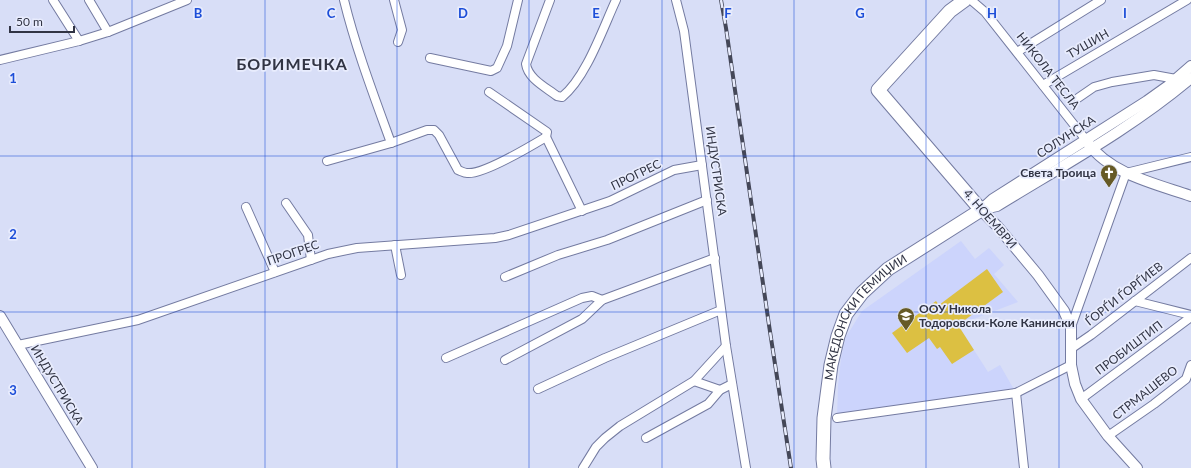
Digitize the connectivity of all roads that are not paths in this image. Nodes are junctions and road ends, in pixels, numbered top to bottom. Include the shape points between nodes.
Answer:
1 (53, 0) edge
2 (89, 0) edge
3 (187, 0) edge
4 (344, 0) edge
5 (394, 0) edge
6 (518, 0) edge
7 (550, 0) edge
8 (616, 0) edge
9 (676, 0) edge
10 (965, 0) edge
11 (971, 0) edge
12 (1101, 0) edge
13 (1187, 0) edge
14 (108, 32) junction
15 (79, 41) junction
16 (398, 42) dead end
17 (1017, 52) junction
18 (430, 58) dead end
19 (0, 60) edge
20 (1191, 66) edge
21 (1191, 78) edge
22 (1176, 79) junction
23 (1043, 85) junction
24 (488, 92) dead end
25 (1078, 98) dead end
26 (546, 138) junction
27 (391, 144) junction
28 (1089, 144) junction
29 (1191, 157) edge
30 (327, 161) dead end
31 (702, 165) junction
32 (1126, 173) junction
33 (1191, 196) edge
34 (707, 200) junction
35 (286, 203) dead end
36 (246, 207) dead end
37 (981, 210) junction
38 (582, 211) junction
39 (395, 245) junction
40 (715, 258) junction
41 (1191, 258) edge
42 (311, 260) junction
43 (275, 272) junction
44 (401, 275) dead end
45 (505, 277) dead end
46 (602, 300) junction
47 (1135, 301) junction
48 (722, 310) junction
49 (0, 316) edge
50 (1191, 316) edge
51 (1071, 327) junction
52 (18, 346) junction
53 (726, 346) junction
54 (1072, 348) junction
55 (446, 358) dead end
56 (505, 360) dead end
57 (1072, 365) junction
58 (1191, 365) edge
59 (694, 382) junction
60 (732, 384) junction
61 (538, 389) dead end
62 (720, 390) junction
63 (1016, 393) junction
64 (1081, 399) junction
65 (836, 418) dead end
66 (1108, 436) junction
67 (646, 438) dead end
68 (92, 468) edge
69 (583, 468) edge
70 (746, 468) edge
71 (824, 468) edge
72 (1024, 468) edge
73 (1137, 468) edge

1 - 15 street
2 - 14 street
3 - 14 street
4 - 27 street
5 - 16 street via 402,30
6 - 18 street via 508,46 497,68 491,70
7 - 8 street via 526,64 532,76 557,96 562,97 583,71
9 - 31 street, ИНДУСТРИСКА via 684,31
10 - 37 main road, 4. НОЕМВРИ via 950,11 878,90
11 - 17 street, НИКОЛА ТЕСЛА via 985,12
12 - 17 street
13 - 23 street, ТУШИН
14 - 15 street
15 - 19 street
17 - 23 street, НИКОЛА ТЕСЛА
20 - 22 street, СОЛУНСКА
21 - 28 street, СОЛУНСКА via 1160,103
22 - 25 street via 1154,76 1112,82 1094,88
22 - 28 street, СОЛУНСКА
23 - 28 street, НИКОЛА ТЕСЛА
24 - 26 street via 547,132
26 - 27 street via 510,158 468,173 458,170 434,130 427,130
26 - 38 street
27 - 30 street
28 - 32 street, НИКОЛА ТЕСЛА via 1105,161
28 - 37 street, СОЛУНСКА via 993,199
29 - 32 street
31 - 34 street, ИНДУСТРИСКА
31 - 38 street, ПРОГРЕС via 674,170 610,201
32 - 33 street, НИКОЛА ТЕСЛА
32 - 51 street
34 - 40 street, ИНДУСТРИСКА
34 - 45 street
35 - 42 street via 308,235
36 - 43 street
37 - 51 street, 4. НОЕМВРИ via 998,227 1059,303
37 - 71 main road, МАКЕДОНСКИ ГЕМИЏИИ via 888,269 862,293 846,314 831,365 824,418
38 - 39 street, ПРОГРЕС via 495,238
39 - 42 street, ПРОГРЕС via 357,248
39 - 44 street
40 - 46 street
40 - 48 street, ИНДУСТРИСКА
41 - 47 street, ЃОРЃИ ЃОРЃИЕВ
42 - 43 street, ПРОГРЕС
43 - 52 street, ПРОГРЕС via 138,320
46 - 55 street via 592,296 582,298
46 - 56 street via 582,319
47 - 50 street
47 - 54 street, ЃОРЃИ ЃОРЃИЕВ
48 - 53 street, ИНДУСТРИСКА
48 - 61 street via 605,358
49 - 52 street, ИНДУСТРИСКА
50 - 64 street, ПРОБИШТИП
51 - 54 street, 4. НОЕМВРИ
52 - 68 street, ИНДУСТРИСКА
53 - 59 street
53 - 60 street, ИНДУСТРИСКА
54 - 57 street, 4. НОЕМВРИ
57 - 63 street
57 - 64 street, 4. НОЕМВРИ
58 - 66 street, СТРМАШЕВО via 1186,379
59 - 62 street
59 - 69 street via 620,426 596,447
60 - 62 street
60 - 70 street, ИНДУСТРИСКА
62 - 67 street via 708,404
63 - 65 street
63 - 72 street
64 - 66 street, 4. НОЕМВРИ
66 - 73 street, 4. НОЕМВРИ

